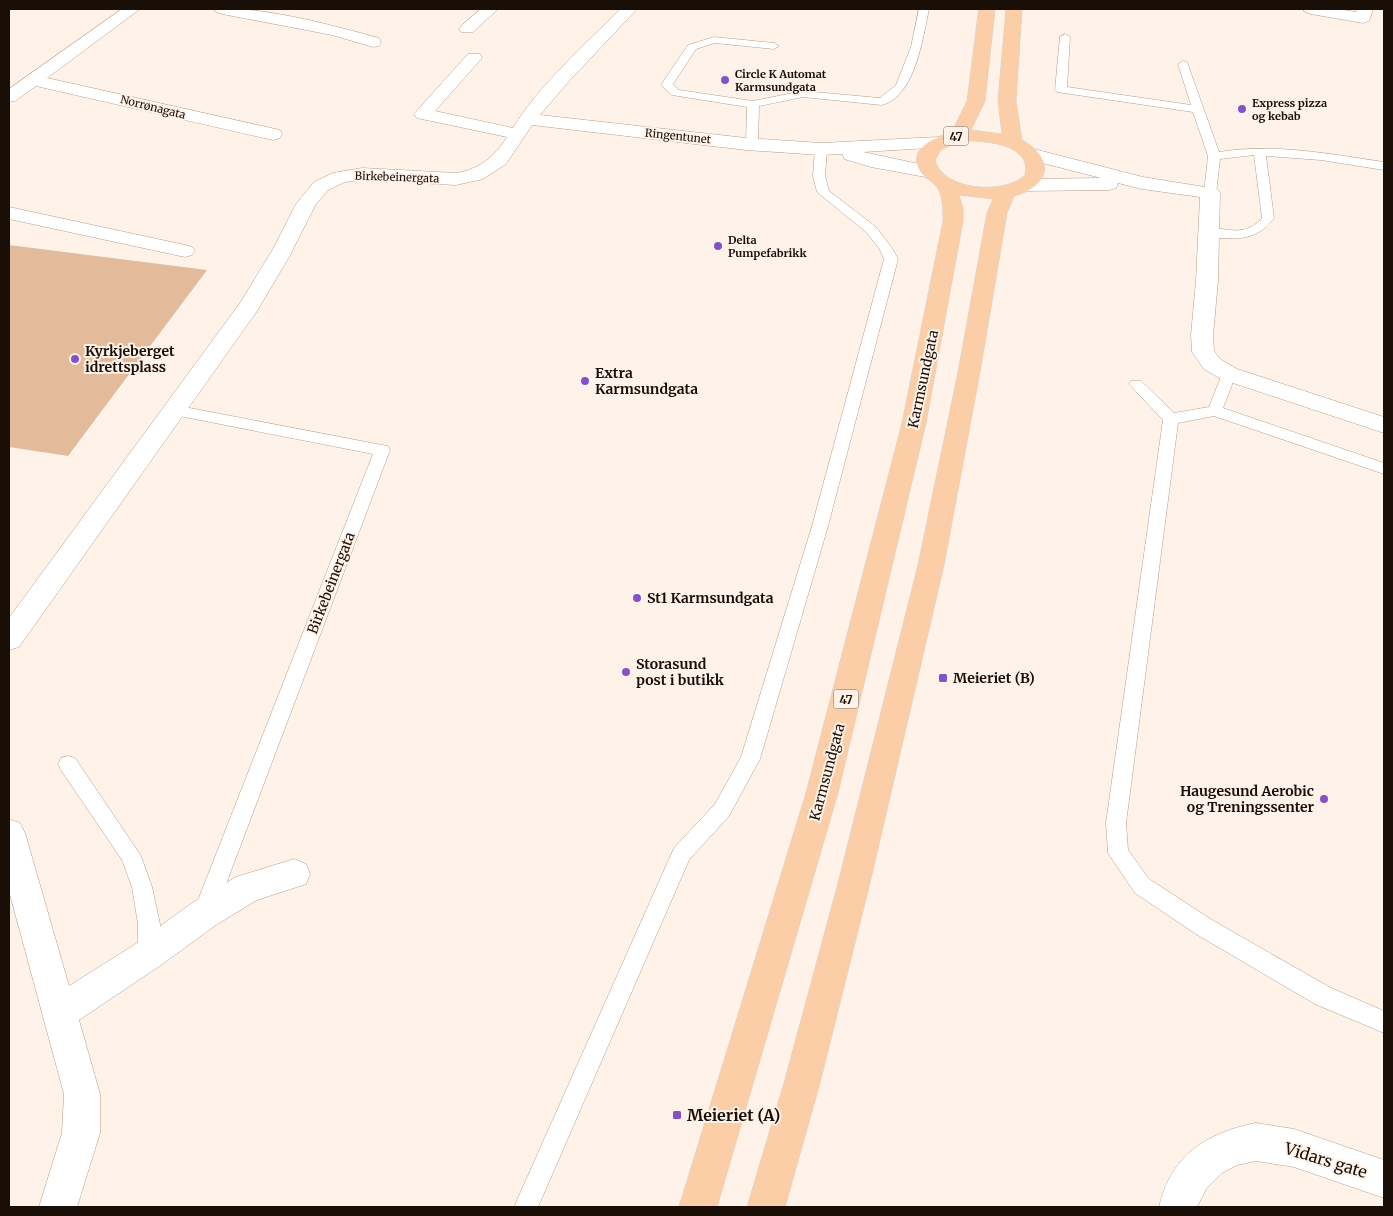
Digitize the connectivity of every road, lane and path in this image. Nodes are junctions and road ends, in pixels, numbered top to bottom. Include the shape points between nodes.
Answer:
1 (132, 9) edge
2 (222, 9) edge
3 (490, 9) edge
4 (924, 9) edge
5 (987, 9) edge
6 (1014, 9) edge
7 (1311, 9) edge
8 (1365, 9) edge
9 (607, 10) dead end
10 (627, 11) edge
11 (467, 29) dead end
12 (1065, 36) dead end
13 (372, 42) dead end
14 (774, 46) dead end
15 (474, 58) dead end
16 (1183, 64) dead end
17 (32, 80) junction
18 (9, 98) edge
19 (753, 104) junction
20 (1198, 109) junction
21 (522, 126) junction
22 (273, 134) dead end
23 (959, 136) junction
24 (938, 142) junction
25 (1013, 143) junction
26 (752, 144) junction
27 (825, 149) junction
28 (1260, 153) junction
29 (1030, 154) junction
30 (1214, 156) junction
31 (1384, 166) edge
32 (938, 178) junction
33 (1142, 183) junction
34 (1016, 188) junction
35 (1210, 193) junction
36 (9, 213) edge
37 (1208, 232) junction
38 (185, 250) dead end
39 (1229, 374) junction
40 (1136, 384) dead end
41 (174, 410) junction
42 (1215, 411) junction
43 (1171, 419) junction
44 (1384, 426) edge
45 (1384, 469) edge
46 (9, 638) edge
47 (68, 764) dead end
48 (9, 833) edge
49 (294, 874) dead end
50 (204, 914) junction
51 (149, 954) junction
52 (60, 1012) junction
53 (1384, 1022) edge
54 (1384, 1178) edge
55 (58, 1207) edge
56 (526, 1207) edge
57 (698, 1207) edge
58 (766, 1207) edge
59 (1178, 1207) edge

1 - 17 street
2 - 13 street via 334,31
3 - 11 street
4 - 19 lane via 916,47 900,87 882,102 803,94
5 - 23 main road, 47 via 976,101
6 - 25 main road via 1007,101
7 - 8 street via 1363,18
9 - 10 street
10 - 21 street via 564,76
12 - 20 lane via 1061,90
14 - 19 lane via 714,40 692,47 666,85 676,93
15 - 21 street, Ringentunet via 423,114
16 - 20 lane
17 - 18 street
17 - 22 street, Norrønagata
19 - 26 lane
20 - 30 lane
21 - 26 street, Ringentunet
21 - 41 street, Birkebeinergata via 499,160 482,172 440,178 359,174 338,178 322,186 310,199 258,292
23 - 24 main road, 47
23 - 25 main road, 47 via 992,137
24 - 27 street, Ringentunet
24 - 32 main road, 47 via 925,157 926,165
25 - 29 main road, 47
26 - 27 street, Ringentunet
27 - 32 street, Ringentunet
27 - 56 lane via 819,176 822,192 877,233 891,259 823,517 750,759 722,810 681,854
28 - 30 lane via 1230,152
28 - 31 lane via 1308,154
28 - 37 lane via 1268,218 1261,228 1245,235
29 - 33 street
29 - 34 main road via 1036,171 1033,179
30 - 35 lane
32 - 34 main road via 968,191 993,193
32 - 57 main road, Karmsundgata / 47 via 953,208 953,221 936,315 889,528 804,859
33 - 34 street
33 - 35 street
34 - 58 main road via 997,213 993,229 931,565 853,887
35 - 37 street
36 - 38 street
37 - 39 street via 1203,352 1212,364
39 - 42 lane
39 - 44 street
40 - 43 lane
41 - 46 street, Birkebeinergata
41 - 50 lane, Birkebeinergata via 382,450
42 - 43 lane
42 - 45 lane
43 - 53 lane via 1116,823 1118,852 1142,886 1204,928 1323,996
47 - 51 lane via 131,856 150,924
48 - 52 street
49 - 50 street via 248,888
50 - 51 street
51 - 52 street
52 - 55 street via 82,1094 81,1133
54 - 59 street, Vidars gate via 1294,1148 1256,1142 1231,1147 1209,1160 1192,1175

